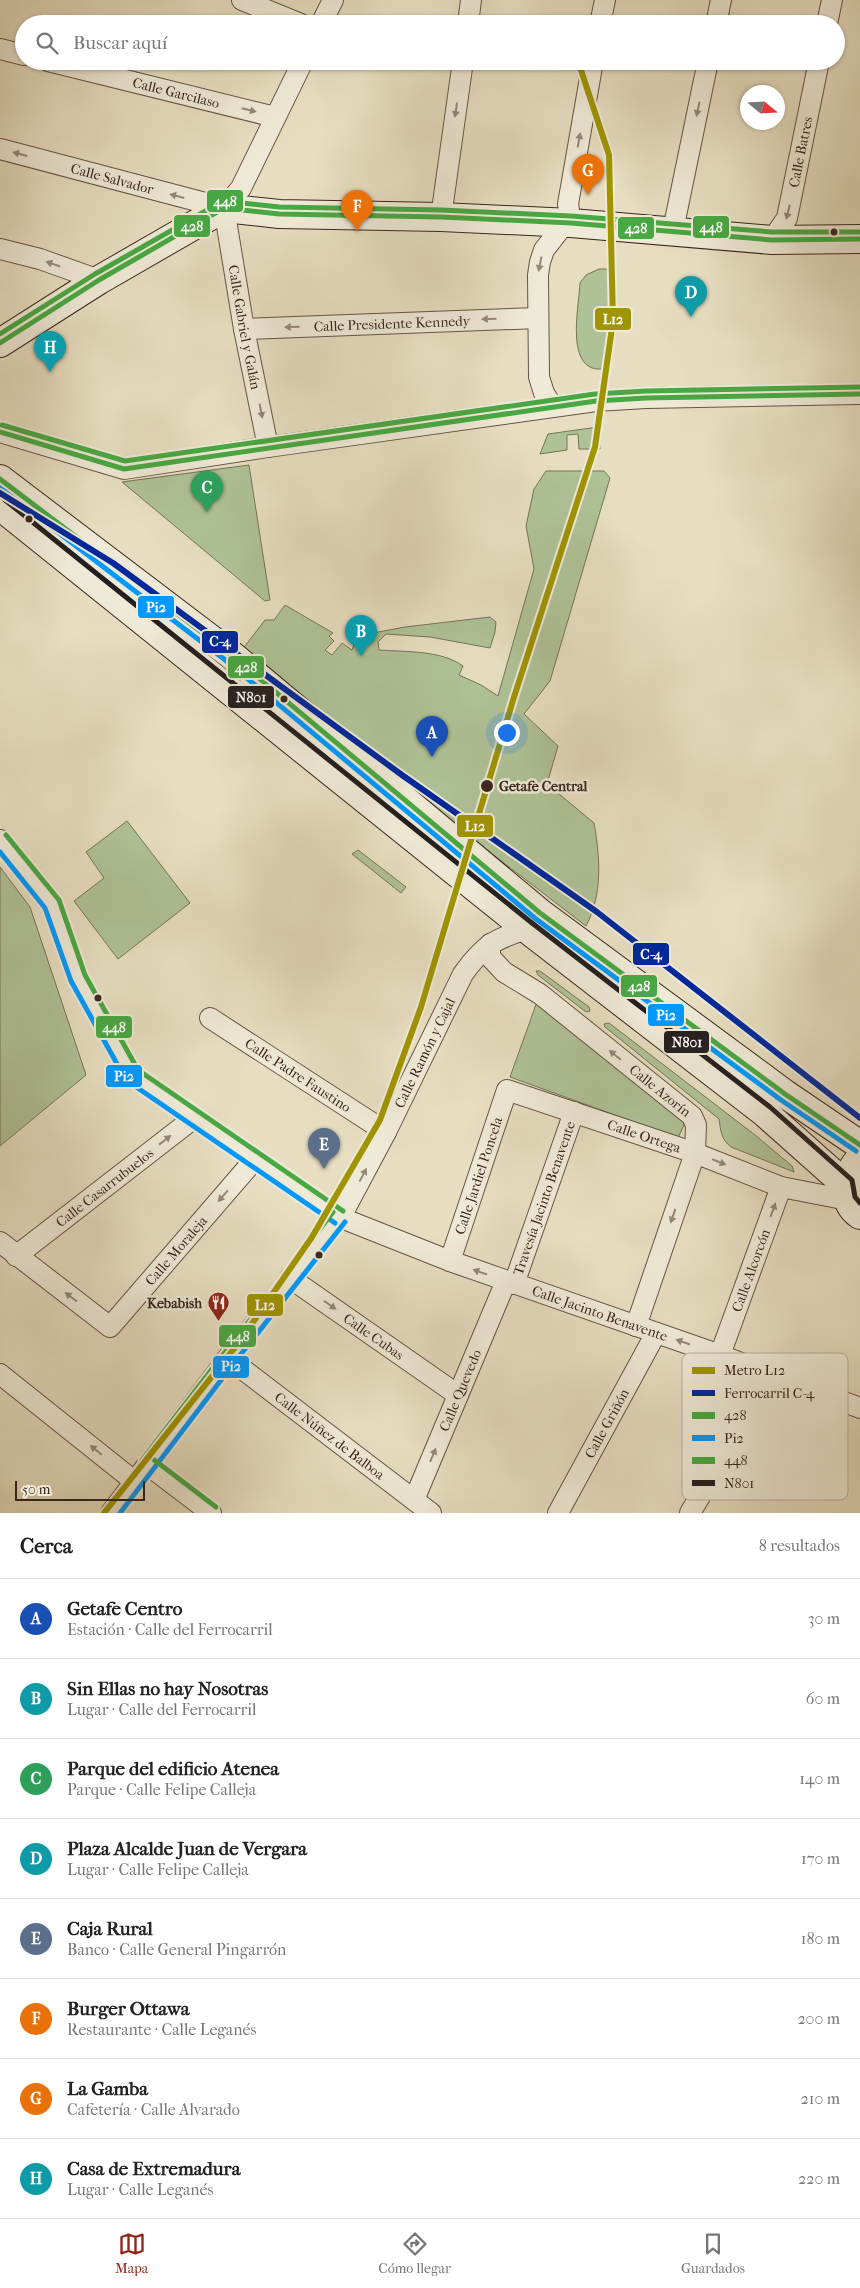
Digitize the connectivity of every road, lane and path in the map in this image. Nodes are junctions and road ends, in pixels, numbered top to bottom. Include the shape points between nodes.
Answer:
1 (242, 0) edge
2 (333, 0) edge
3 (471, 0) edge
4 (605, 0) edge
5 (721, 0) edge
6 (832, 0) edge
7 (279, 15) edge
8 (326, 15) edge
9 (469, 15) edge
10 (602, 15) edge
11 (718, 15) edge
12 (829, 15) edge
13 (0, 49) edge
14 (15, 53) edge
15 (84, 70) edge
16 (298, 70) edge
17 (462, 70) edge
18 (591, 70) edge
19 (706, 70) edge
20 (817, 70) edge
21 (275, 117) junction
22 (0, 149) edge
23 (224, 208) junction
24 (441, 217) junction
25 (568, 223) junction
26 (673, 230) junction
27 (860, 239) edge
28 (772, 240) junction
29 (0, 249) edge
30 (99, 280) junction
31 (538, 318) junction
32 (244, 328) junction
33 (0, 343) edge
34 (860, 394) edge
35 (552, 406) junction
36 (0, 432) edge
37 (268, 447) junction
38 (0, 478) edge
39 (0, 506) edge
40 (0, 840) edge
41 (527, 929) junction
42 (490, 944) junction
43 (210, 1018) dead end
44 (507, 1090) joint
45 (574, 1112) junction
46 (194, 1118) junction
47 (386, 1132) junction
48 (860, 1145) edge
49 (695, 1153) junction
50 (860, 1159) edge
51 (255, 1160) junction
52 (781, 1187) junction
53 (851, 1200) edge
54 (339, 1217) junction
55 (0, 1242) edge
56 (16, 1256) junction
57 (450, 1262) junction
58 (290, 1278) junction
59 (510, 1282) junction
60 (636, 1326) junction
61 (656, 1333) junction
62 (714, 1353) edge
63 (721, 1353) edge
64 (228, 1358) junction
65 (0, 1374) edge
66 (458, 1395) junction
67 (848, 1403) edge
68 (860, 1408) edge
69 (148, 1465) junction
70 (134, 1481) junction
71 (414, 1500) junction
72 (698, 1500) edge
73 (111, 1513) edge
74 (211, 1513) edge
75 (431, 1513) edge
76 (558, 1513) edge
77 (690, 1513) edge

1 - 7 street
2 - 8 street
3 - 9 street
4 - 10 street
5 - 11 street
6 - 12 street
13 - 14 street
15 -> 21 street, Calle Garcilaso
16 - 21 street
17 -> 24 street
25 -> 18 street via 571,183
19 -> 26 street
20 -> 28 street, Calle Batres via 787,218
21 - 23 street via 241,188
23 -> 22 street, Calle Salvador
23 - 24 street via 279,214
23 - 30 street
23 - 32 street, Calle Gabriel y Galán
24 - 25 street
25 - 26 street
25 -> 31 street via 544,250 538,275
26 - 28 street
27 - 28 street
30 -> 29 street
30 - 33 street
31 -> 32 street, Calle Presidente Kennedy
31 - 35 street via 539,377
32 -> 37 street, Calle Gabriel y Galán
34 - 35 street via 646,398
35 - 37 street
36 - 37 street via 124,469
38 - 48 street via 229,654 540,913 785,1094
39 - 41 street
40 - 46 street, Calle Jacinto Benavente via 52,904 78,978 132,1075
41 - 42 street, Calle Ramón y Cajal
41 - 53 street via 765,1113
42 - 47 street, Calle Ramón y Cajal via 478,953 464,974
49 -> 42 street, Calle Azorín via 696,1125 692,1116 540,994 504,972 490,957
43 - 47 street, Calle Padre Faustino
44 - 45 street, Calle Ortega
44 - 57 street, Calle Jardiel Poncela
45 - 49 street, Calle Ortega
45 - 59 street, Travesía Jacinto Benavente
46 - 51 street, Calle Jacinto Benavente
56 -> 46 street, Calle Casarrubuelos
54 -> 47 street, Calle Ramón y Cajal
49 -> 52 street, Calle Ortega
49 -> 60 street, Calle Azorín
50 - 53 street via 850,1171
51 - 54 street, Calle Jacinto Benavente
51 -> 56 street, Calle Moraleja via 110,1327
52 - 53 street, Calle Ortega
63 -> 52 street, Calle Alcorcón
54 - 57 street, Calle Jacinto Benavente
54 - 58 street, Calle Ramón y Cajal
55 - 56 street, Calle Moraleja
59 -> 57 street, Calle Jacinto Benavente
58 - 64 street, Calle Ramón y Cajal
58 -> 66 street, Calle Cubas
59 - 60 street, Calle Jacinto Benavente
59 - 66 street, Calle Quevedo
60 - 61 street, Calle Jacinto Benavente
62 -> 61 street, Calle Jacinto Benavente
61 - 76 street, Calle Griñón
64 - 69 street, Calle Ramón y Cajal
64 - 71 street, Calle Núñez de Balboa
70 -> 65 street
71 -> 66 street, Calle Quevedo
67 - 68 street, Calle Jacinto Benavente
69 - 70 street, Calle Ramón y Cajal
69 - 74 street
70 - 73 street, Calle Ramón y Cajal
71 - 75 street, Calle Núñez de Balboa
72 - 77 street

